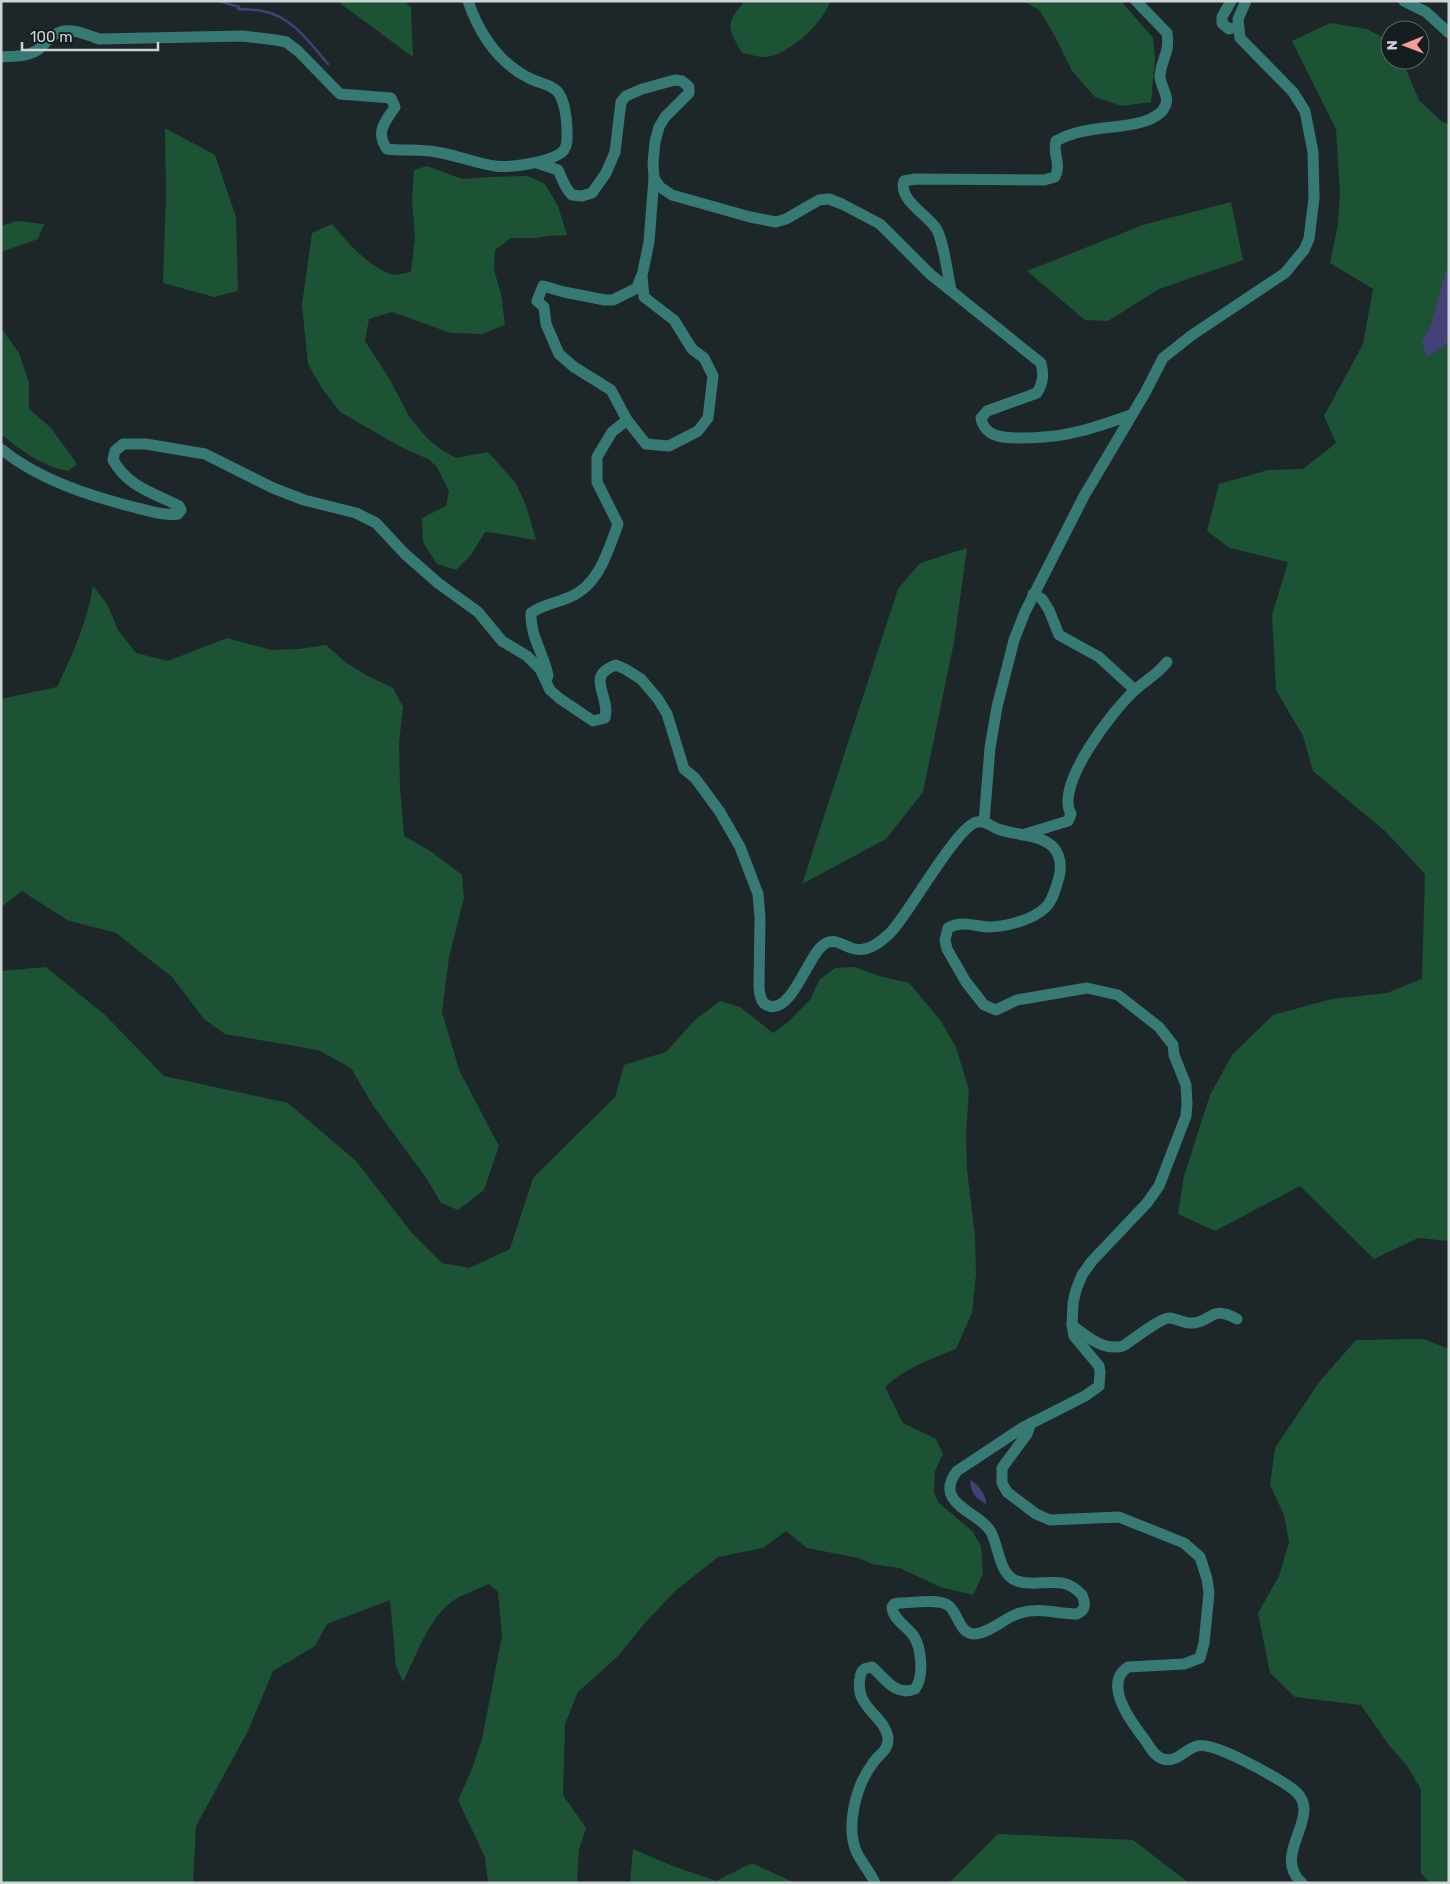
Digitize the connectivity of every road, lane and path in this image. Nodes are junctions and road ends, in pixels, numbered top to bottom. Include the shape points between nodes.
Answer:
1 (468, 1) edge
2 (1136, 1) edge
3 (1232, 1) edge
4 (1246, 1) edge
5 (1404, 1) edge
6 (1238, 27) junction
7 (1449, 33) edge
8 (1, 57) edge
9 (537, 163) junction
10 (654, 178) junction
11 (642, 276) junction
12 (951, 290) junction
13 (1131, 415) junction
14 (627, 420) junction
15 (1, 449) edge
16 (1033, 594) junction
17 (1167, 662) dead end
18 (550, 690) junction
19 (1135, 690) junction
20 (984, 822) junction
21 (1021, 835) junction
22 (1237, 1319) dead end
23 (1072, 1325) junction
24 (1031, 1423) junction
25 (874, 1883) edge
26 (1302, 1883) edge

1 - 9 street via 488,43 501,59 520,74 550,85 559,93 567,143 563,151
2 - 12 street via 1167,33 1167,54 1160,77 1167,100 1166,107 1157,116 1137,124 1096,129 1056,141 1054,148 1059,169 1056,177 1044,180 915,178 904,181 904,193 937,228
3 - 6 street via 1222,23 1229,29
4 - 6 street
5 - 7 street via 1426,12
6 - 13 street via 1240,38 1306,111 1313,152 1314,198 1309,239 1285,273 1163,358
8 - 9 street via 21,56 37,50 60,32 76,32 99,39 242,36 276,40 286,42 298,51 340,94 391,98 395,107 381,132 387,149 434,151 496,166
9 - 10 street via 558,170 564,188 572,195 592,193 606,174 615,152 621,102 642,89 682,81 690,87 689,93 665,117 659,128 653,162
10 - 11 street via 651,227
10 - 12 street via 672,195 776,222 819,200 829,199 880,224 930,274
11 - 14 street via 644,297 674,320 692,349 704,358 713,376 711,401 708,418 698,431 669,446 646,444
11 - 14 street via 637,288 613,300 543,286 537,301 544,307 546,324 559,354 611,390
12 - 13 street via 1041,364 1041,386 1036,393 988,411 981,418 986,429 994,435 1074,433
13 - 16 street
14 - 18 street via 612,432 597,457 597,482 618,524 605,559 584,591 541,605 531,613 530,626 546,668
15 - 18 street via 24,465 72,488 167,515 178,514 179,506 132,483 113,460 117,447 146,444 205,454 273,488 304,500 356,513 376,523 405,554 478,612 502,641 527,656 540,669
16 - 19 street via 1042,599 1059,634 1099,657
16 - 20 street via 1014,640 997,707
17 - 19 street
18 - 20 street via 593,721 599,721 605,718 607,709 599,683 601,674 616,664 641,679 658,698 667,714 684,769 695,778 720,812 749,868 758,894 759,988 766,1006 774,1008 783,1004 806,974 820,947 829,941 857,950 866,949 891,932 964,829 975,822
19 - 21 street via 1099,733 1075,772 1068,794 1068,821
20 - 21 street
21 - 23 street via 1052,846 1060,859 1054,894 1046,908 1019,922 989,927 954,924 948,928 947,949 966,982 984,1005 996,1010 1017,1000 1087,988 1118,995 1159,1027 1173,1045 1186,1085 1184,1122 1159,1186 1082,1275 1073,1303
22 - 23 street via 1226,1313 1194,1323 1169,1318 1160,1320 1118,1347 1102,1345
23 - 24 street via 1074,1336 1099,1366 1099,1386
24 - 25 street via 957,1472 950,1484 952,1494 963,1510 986,1525 1004,1570 1010,1576 1017,1581 1070,1585 1082,1595 1085,1607 1077,1614 1034,1610 1018,1613 974,1634 962,1626 950,1606 942,1602 894,1604 892,1612 915,1638 920,1677 915,1689 900,1691 872,1667 865,1668 860,1678 860,1696 886,1730 888,1738 887,1746 866,1776 852,1816 857,1853
24 - 26 street via 1027,1434 1004,1463 1001,1474 1007,1492 1025,1507 1044,1518 1058,1521 1119,1517 1184,1543 1200,1557 1209,1593 1200,1658 1184,1664 1128,1667 1120,1678 1120,1700 1137,1730 1162,1759 1177,1758 1202,1745 1232,1755 1272,1776 1300,1796 1304,1817 1290,1865 1294,1876

